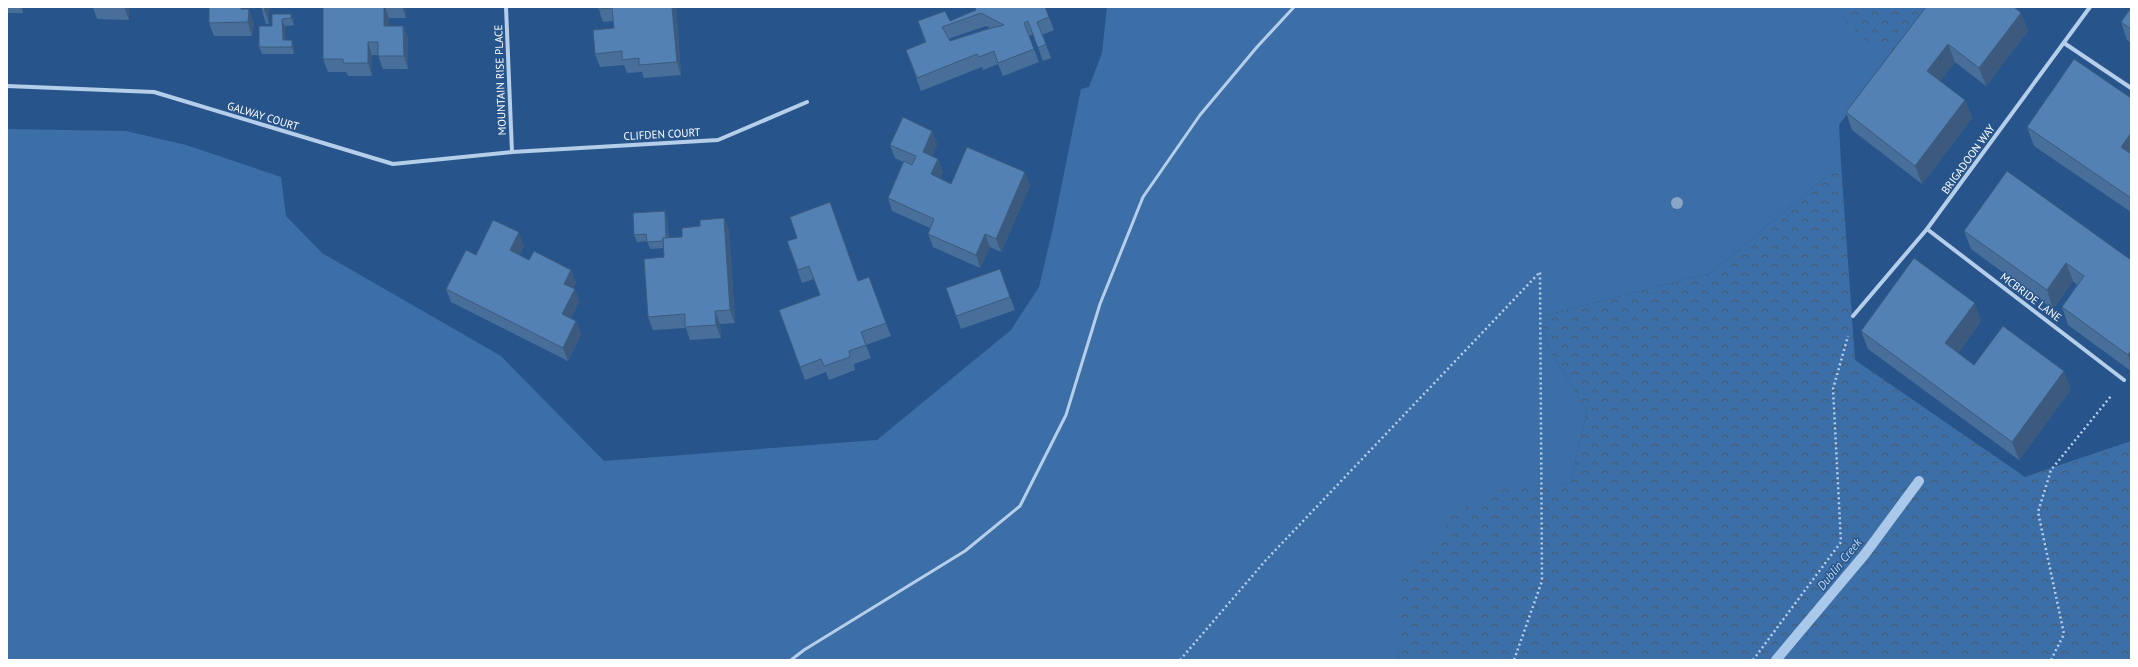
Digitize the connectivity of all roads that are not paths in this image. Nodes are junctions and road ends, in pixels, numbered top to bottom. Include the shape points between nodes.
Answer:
1 (506, 7) edge
2 (1294, 7) edge
3 (2090, 7) edge
4 (2064, 43) junction
5 (7, 86) edge
6 (2131, 88) edge
7 (807, 102) dead end
8 (512, 152) junction
9 (1927, 229) junction
10 (1853, 316) road end
11 (2124, 380) road end
12 (791, 660) edge

1 - 8 street, MOUNTAIN RISE PLACE
2 - 12 lane via 1200,115 1143,197 1100,304 1066,415 1020,506 965,551
3 - 4 street, BRIGADOON WAY
4 - 6 street
4 - 9 street, BRIGADOON WAY
5 - 8 street, GALWAY COURT via 154,92 393,164
7 - 8 street, CLIFDEN COURT via 718,140
9 - 10 street, BRIGADOON WAY
9 - 11 street, MCBRIDE LANE

